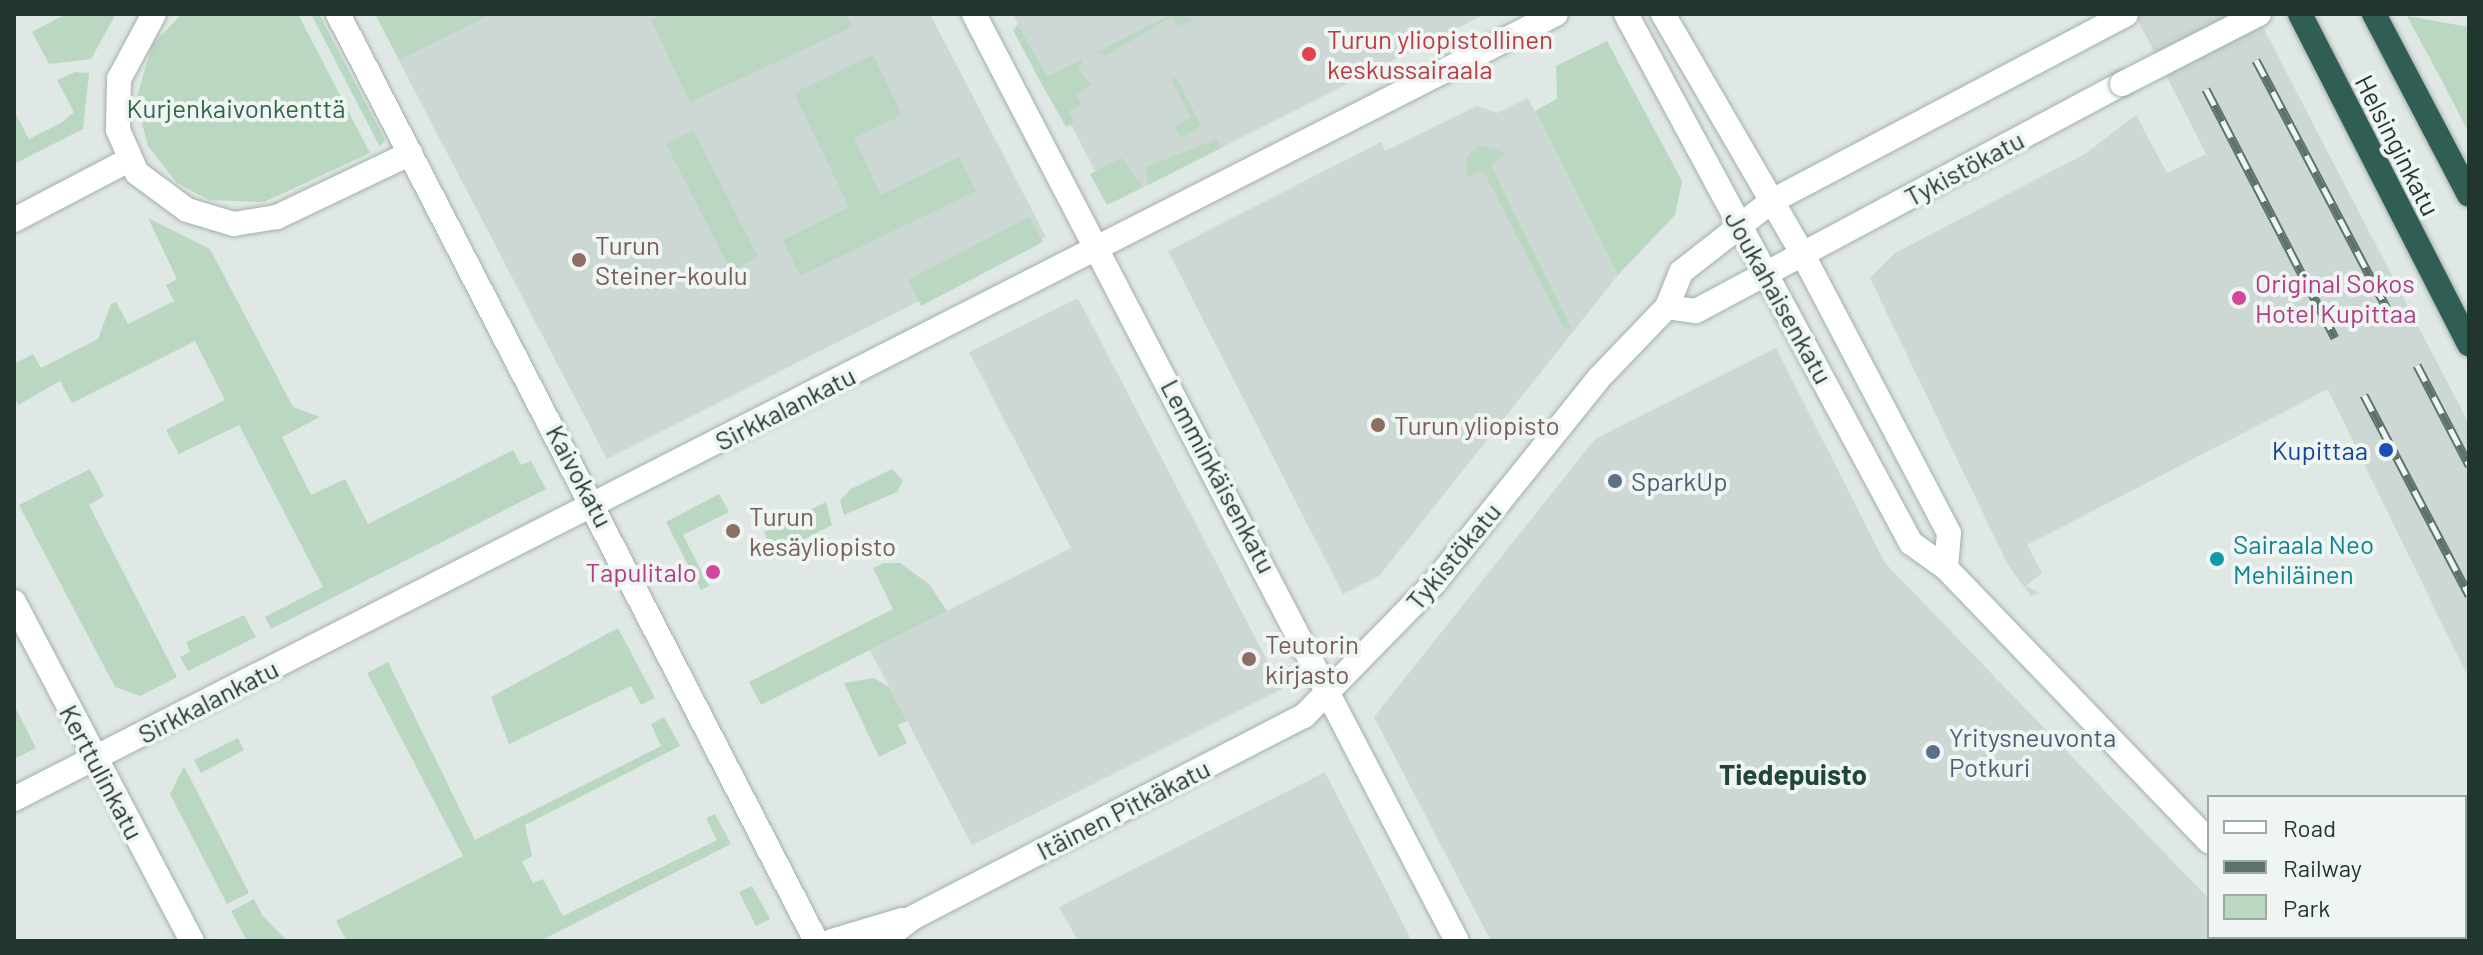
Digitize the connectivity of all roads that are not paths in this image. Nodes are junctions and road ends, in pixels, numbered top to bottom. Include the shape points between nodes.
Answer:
1 (154, 14) edge
2 (338, 14) edge
3 (974, 14) edge
4 (1556, 14) edge
5 (1626, 14) edge
6 (1663, 14) edge
7 (2126, 14) edge
8 (2259, 14) edge
9 (2300, 14) edge
10 (2374, 14) edge
11 (411, 153) junction
12 (127, 161) junction
13 (2469, 195) edge
14 (1772, 201) junction
15 (14, 220) edge
16 (1741, 225) junction
17 (1096, 247) junction
18 (1802, 253) junction
19 (1767, 270) junction
20 (1667, 307) junction
21 (2469, 344) edge
22 (595, 505) junction
23 (1946, 568) junction
24 (14, 602) edge
25 (1331, 695) junction
26 (95, 759) junction
27 (14, 799) edge
28 (2207, 839) edge
29 (912, 918) junction
30 (192, 941) edge
31 (816, 941) edge
32 (832, 941) edge
33 (882, 941) edge
34 (1457, 941) edge

1 - 12 street via 119,79 117,116
2 - 11 street, Kaivokatu
3 - 17 street, Lemminkäisenkatu
4 - 17 street, Sirkkalankatu
5 - 16 street, Joukahaisenkatu
6 - 14 street, Joukahaisenkatu
7 - 14 street, Tykistökatu
8 - 18 street, Tykistökatu, bridge
9 - 21 highway, Helsinginkatu
10 - 13 highway, Helsinginkatu
11 - 12 street via 277,217 234,224 187,210
11 - 22 street, Kaivokatu
12 - 15 street
14 - 16 street, Tykistökatu
14 - 18 street, Joukahaisenkatu
16 - 19 street, Joukahaisenkatu
16 - 20 street, Tykistökatu via 1681,272
17 - 22 street, Sirkkalankatu
17 - 25 street, Lemminkäisenkatu
18 - 19 street, Tykistökatu
18 - 23 street, Joukahaisenkatu via 1949,533
19 - 20 street, Tykistökatu via 1696,311
19 - 23 street, Joukahaisenkatu via 1911,543
20 - 25 street, Tykistökatu
22 - 26 street, Sirkkalankatu
22 - 31 street, Kaivokatu
23 - 28 street, Joukahaisenkatu
24 - 26 street, Kerttulinkatu
25 - 29 street, Itäinen Pitkäkatu via 1304,716
25 - 34 street, Lemminkäisenkatu
26 - 27 street, Sirkkalankatu
26 - 30 street, Kerttulinkatu
29 - 32 street, Itäinen Pitkäkatu
29 - 33 street, Itäinen Pitkäkatu

